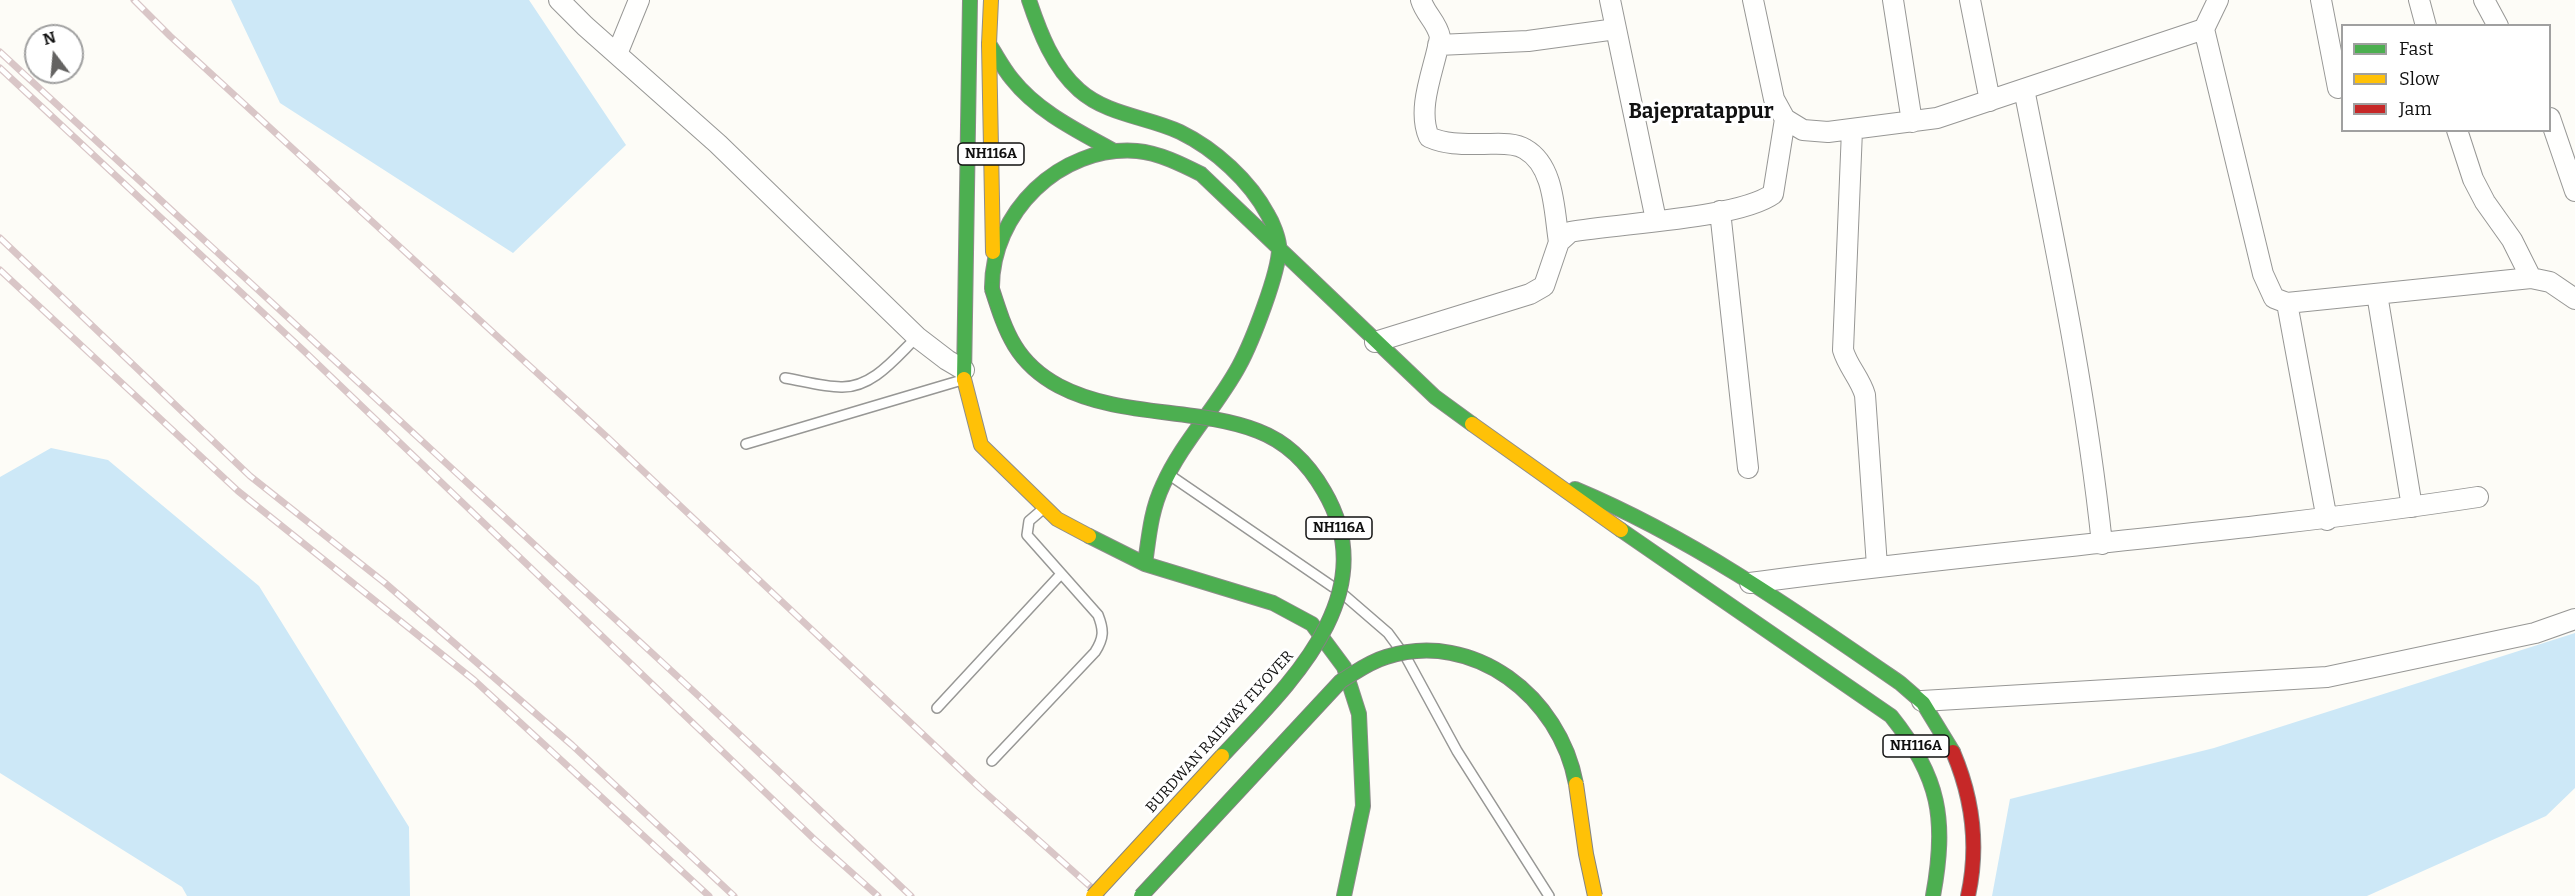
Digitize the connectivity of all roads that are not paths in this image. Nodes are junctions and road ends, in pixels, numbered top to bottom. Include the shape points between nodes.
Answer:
1 (559, 0) edge
2 (639, 0) edge
3 (970, 0) edge
4 (991, 0) edge
5 (1029, 0) edge
6 (1421, 0) edge
7 (1610, 0) edge
8 (1753, 0) edge
9 (1893, 0) edge
10 (1970, 0) edge
11 (2218, 0) edge
12 (2321, 0) edge
13 (2419, 0) edge
14 (2484, 0) edge
15 (2425, 24) edge
16 (2497, 24) edge
17 (1616, 29) junction
18 (2204, 29) junction
19 (989, 44) junction
20 (1438, 45) junction
21 (617, 54) junction
22 (2338, 88) dead end
23 (2024, 89) junction
24 (1990, 100) junction
25 (1785, 119) junction
26 (2551, 121) edge
27 (1912, 122) junction
28 (1852, 130) junction
29 (2458, 132) edge
30 (1114, 151) junction
31 (2575, 191) edge
32 (1720, 211) junction
33 (1656, 220) junction
34 (1558, 242) junction
35 (1279, 246) junction
36 (993, 263) junction
37 (2532, 278) junction
38 (2377, 294) junction
39 (2575, 298) edge
40 (2287, 303) junction
41 (917, 337) junction
42 (1376, 342) junction
43 (964, 375) junction
44 (785, 378) dead end
45 (746, 444) dead end
46 (1748, 468) dead end
47 (1169, 475) junction
48 (1544, 477) junction
49 (2478, 497) dead end
50 (1045, 507) junction
51 (2412, 507) junction
52 (2327, 520) junction
53 (2102, 544) junction
54 (1145, 564) junction
55 (1877, 566) junction
56 (1061, 574) junction
57 (1750, 584) junction
58 (2575, 619) edge
59 (1922, 701) junction
60 (937, 708) dead end
61 (992, 760) dead end
62 (1093, 896) edge
63 (1141, 896) edge
64 (1344, 896) edge
65 (1549, 896) edge
66 (1595, 896) edge
67 (1933, 896) edge
68 (1968, 896) edge

1 - 21 street
2 - 21 street
3 - 43 main road
4 - 19 main road, NH116A
5 - 35 main road via 1039,31 1058,66 1080,91 1107,107 1179,132 1211,152 1255,196 1269,216
6 - 20 street via 1438,27
7 - 17 street
8 - 25 street via 1774,99
9 - 27 street
10 - 24 street
11 - 18 street
12 - 22 street
13 - 15 street
14 - 16 street
17 - 20 street via 1528,41
17 - 33 street
18 - 23 street
18 - 40 street via 2263,274 2274,298
19 - 30 main road, NH116A via 1012,79 1032,98 1059,120
19 - 36 main road, NH116A
20 - 34 street via 1424,109 1429,137 1444,144 1504,144 1524,148 1533,155 1541,162 1549,181
21 - 41 street via 718,144
23 - 24 street
23 - 53 street via 2076,351
24 - 27 street
25 - 28 street via 1803,130
25 - 32 street via 1773,194 1761,203
26 - 31 street
27 - 28 street
28 - 55 street via 1843,350 1865,395
29 - 37 street via 2485,202
30 - 35 main road, NH116A via 1155,154 1201,174
30 - 36 main road, NH116A via 1081,159 1040,184 1008,224
32 - 33 street
32 - 46 street
33 - 34 street via 1570,232
34 - 42 street via 1544,286 1530,294
35 - 42 main road, NH116A
35 - 47 main road via 1270,289 1240,364
36 - 62 main road, BURDWAN RAILWAY FLYOVER / NH116A, bridge via 992,289 1005,332 1020,356 1040,376 1101,402 1219,421 1258,431 1285,446 1322,485 1338,522 1343,553 1340,588 1330,623 1311,654 1288,685
37 - 38 street
37 - 39 street via 2550,282
38 - 40 street
38 - 51 street
40 - 52 street
41 - 43 street
41 - 44 lane via 877,375 861,384 842,387
42 - 48 main road, NH116A via 1435,397
43 - 45 lane
43 - 50 main road via 981,445
47 - 54 main road via 1152,511
47 - 65 lane via 1304,565 1388,633 1414,668 1457,751
48 - 57 main road via 1637,515
48 - 67 main road, NH116A via 1891,716 1912,740 1930,774 1941,813 1941,856
49 - 51 street
50 - 54 main road via 1057,519
50 - 56 lane via 1029,521 1027,535
51 - 52 street
52 - 53 street
53 - 55 street
54 - 64 main road via 1273,603 1312,624 1344,667 1359,714 1363,806
55 - 57 street
56 - 60 lane
56 - 61 lane via 1098,615 1104,629 1102,640
57 - 59 main road
58 - 59 street via 2513,638 2327,676
59 - 68 main road via 1944,734 1962,779 1972,822 1974,855
63 - 66 main road, bridge via 1341,681 1377,659 1437,649 1472,656 1502,670 1535,698 1561,734 1574,773

